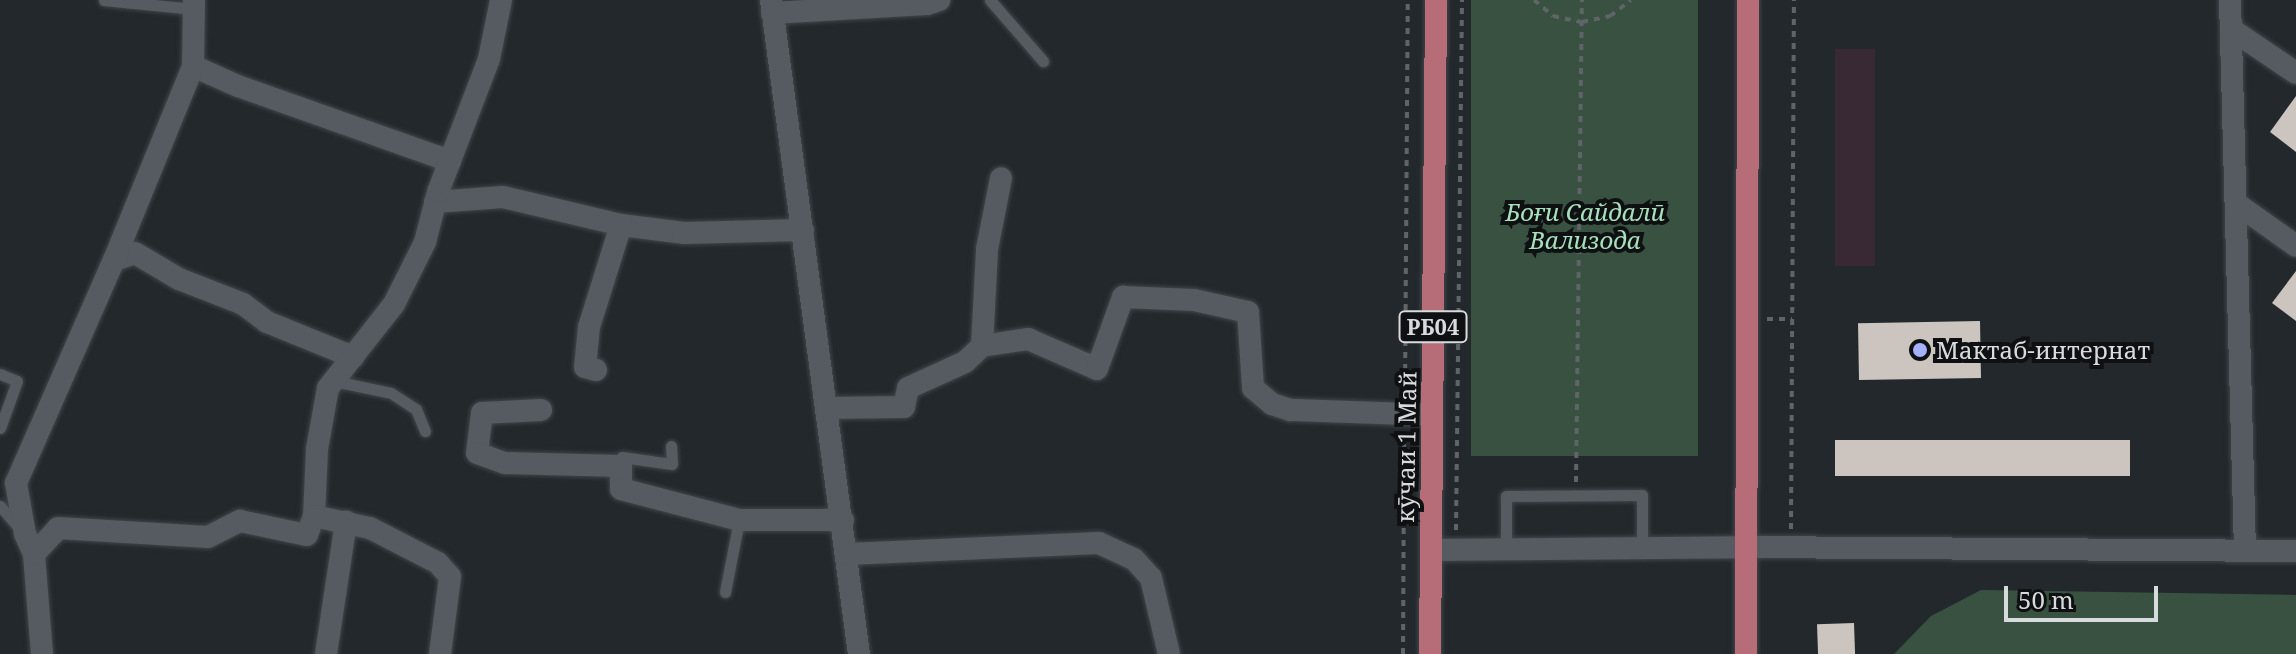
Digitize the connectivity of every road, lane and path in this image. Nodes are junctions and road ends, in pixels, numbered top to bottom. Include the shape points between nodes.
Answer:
1 (104, 0) edge
2 (501, 0) edge
3 (939, 0) edge
4 (990, 0) edge
5 (1408, 0) edge
6 (1436, 0) edge
7 (1462, 0) edge
8 (1534, 0) edge
9 (1582, 0) edge
10 (1631, 0) edge
11 (1748, 0) edge
12 (1794, 0) edge
13 (2230, 0) edge
14 (194, 4) edge
15 (772, 6) edge
16 (1582, 22) junction
17 (2231, 29) junction
18 (1043, 61) dead end
19 (193, 66) junction
20 (2296, 73) edge
21 (450, 161) junction
22 (1001, 178) dead end
23 (435, 202) junction
24 (2237, 204) junction
25 (621, 225) junction
26 (803, 230) junction
27 (2296, 246) edge
28 (114, 260) junction
29 (982, 346) junction
30 (353, 357) junction
31 (596, 370) dead end
32 (0, 374) edge
33 (333, 381) junction
34 (827, 408) junction
35 (541, 410) dead end
36 (1405, 414) junction
37 (1432, 415) junction
38 (0, 428) edge
39 (425, 431) dead end
40 (671, 446) dead end
41 (621, 466) junction
42 (1576, 495) junction
43 (0, 506) edge
44 (314, 516) junction
45 (739, 520) junction
46 (843, 520) junction
47 (346, 522) junction
48 (29, 544) junction
49 (1746, 547) junction
50 (1791, 547) junction
51 (1642, 548) junction
52 (1431, 550) junction
53 (1456, 550) junction
54 (1506, 550) junction
55 (2245, 550) junction
56 (2296, 551) edge
57 (847, 554) junction
58 (725, 592) dead end
59 (42, 654) edge
60 (326, 654) edge
61 (440, 654) edge
62 (859, 654) edge
63 (1169, 654) edge
64 (1403, 654) edge
65 (1430, 654) edge
66 (1746, 654) edge

1 - 14 lane
2 - 21 street via 489,59
3 - 15 street
4 - 18 lane
5 - 36 path
6 - 37 main road, кӯчаи 1 Май / РБ04
7 - 53 path
8 - 16 path via 1553,16
9 - 16 path
10 - 16 path via 1610,16
11 - 49 main road
12 - 50 path
13 - 17 street
14 - 19 street
15 - 26 street
16 - 42 path
17 - 20 street
17 - 24 street
19 - 21 street
19 - 28 street
21 - 23 street
22 - 29 street via 987,249
23 - 25 street via 503,197
23 - 30 street via 425,242 394,304
24 - 27 street
24 - 55 street
25 - 26 street via 684,233
25 - 31 street via 589,327 585,367
26 - 34 street
28 - 30 street via 135,253 179,279 243,304 267,322
28 - 48 street via 16,483
29 - 34 street via 965,362 908,388 904,407
29 - 36 street via 1028,339 1097,369 1123,297 1194,300 1248,312 1253,388 1272,404 1291,410
30 - 33 street
32 - 38 lane via 17,381
33 - 39 lane via 391,393 416,409
33 - 44 street via 317,449
34 - 46 street
35 - 41 street via 482,413 477,453 505,463
36 - 37 street
36 - 64 path
37 - 52 main road, кӯчаи 1 Май / РБ04
40 - 41 lane via 672,464 622,457
41 - 45 street via 621,489
42 - 51 lane via 1642,495
42 - 54 lane via 1506,496
43 - 48 lane
44 - 47 street
44 - 48 street via 307,535 240,521 208,537 58,528
45 - 46 street
45 - 58 lane
46 - 57 street
47 - 60 street
47 - 61 street via 370,528 438,563 450,577
48 - 59 street
49 - 50 street
49 - 51 street
49 - 66 main road
50 - 55 street
51 - 54 street
52 - 53 street
52 - 65 main road, кӯчаи 1 Май / РБ04
53 - 54 street
55 - 56 street
57 - 62 street
57 - 63 street via 1099,543 1134,559 1151,578

